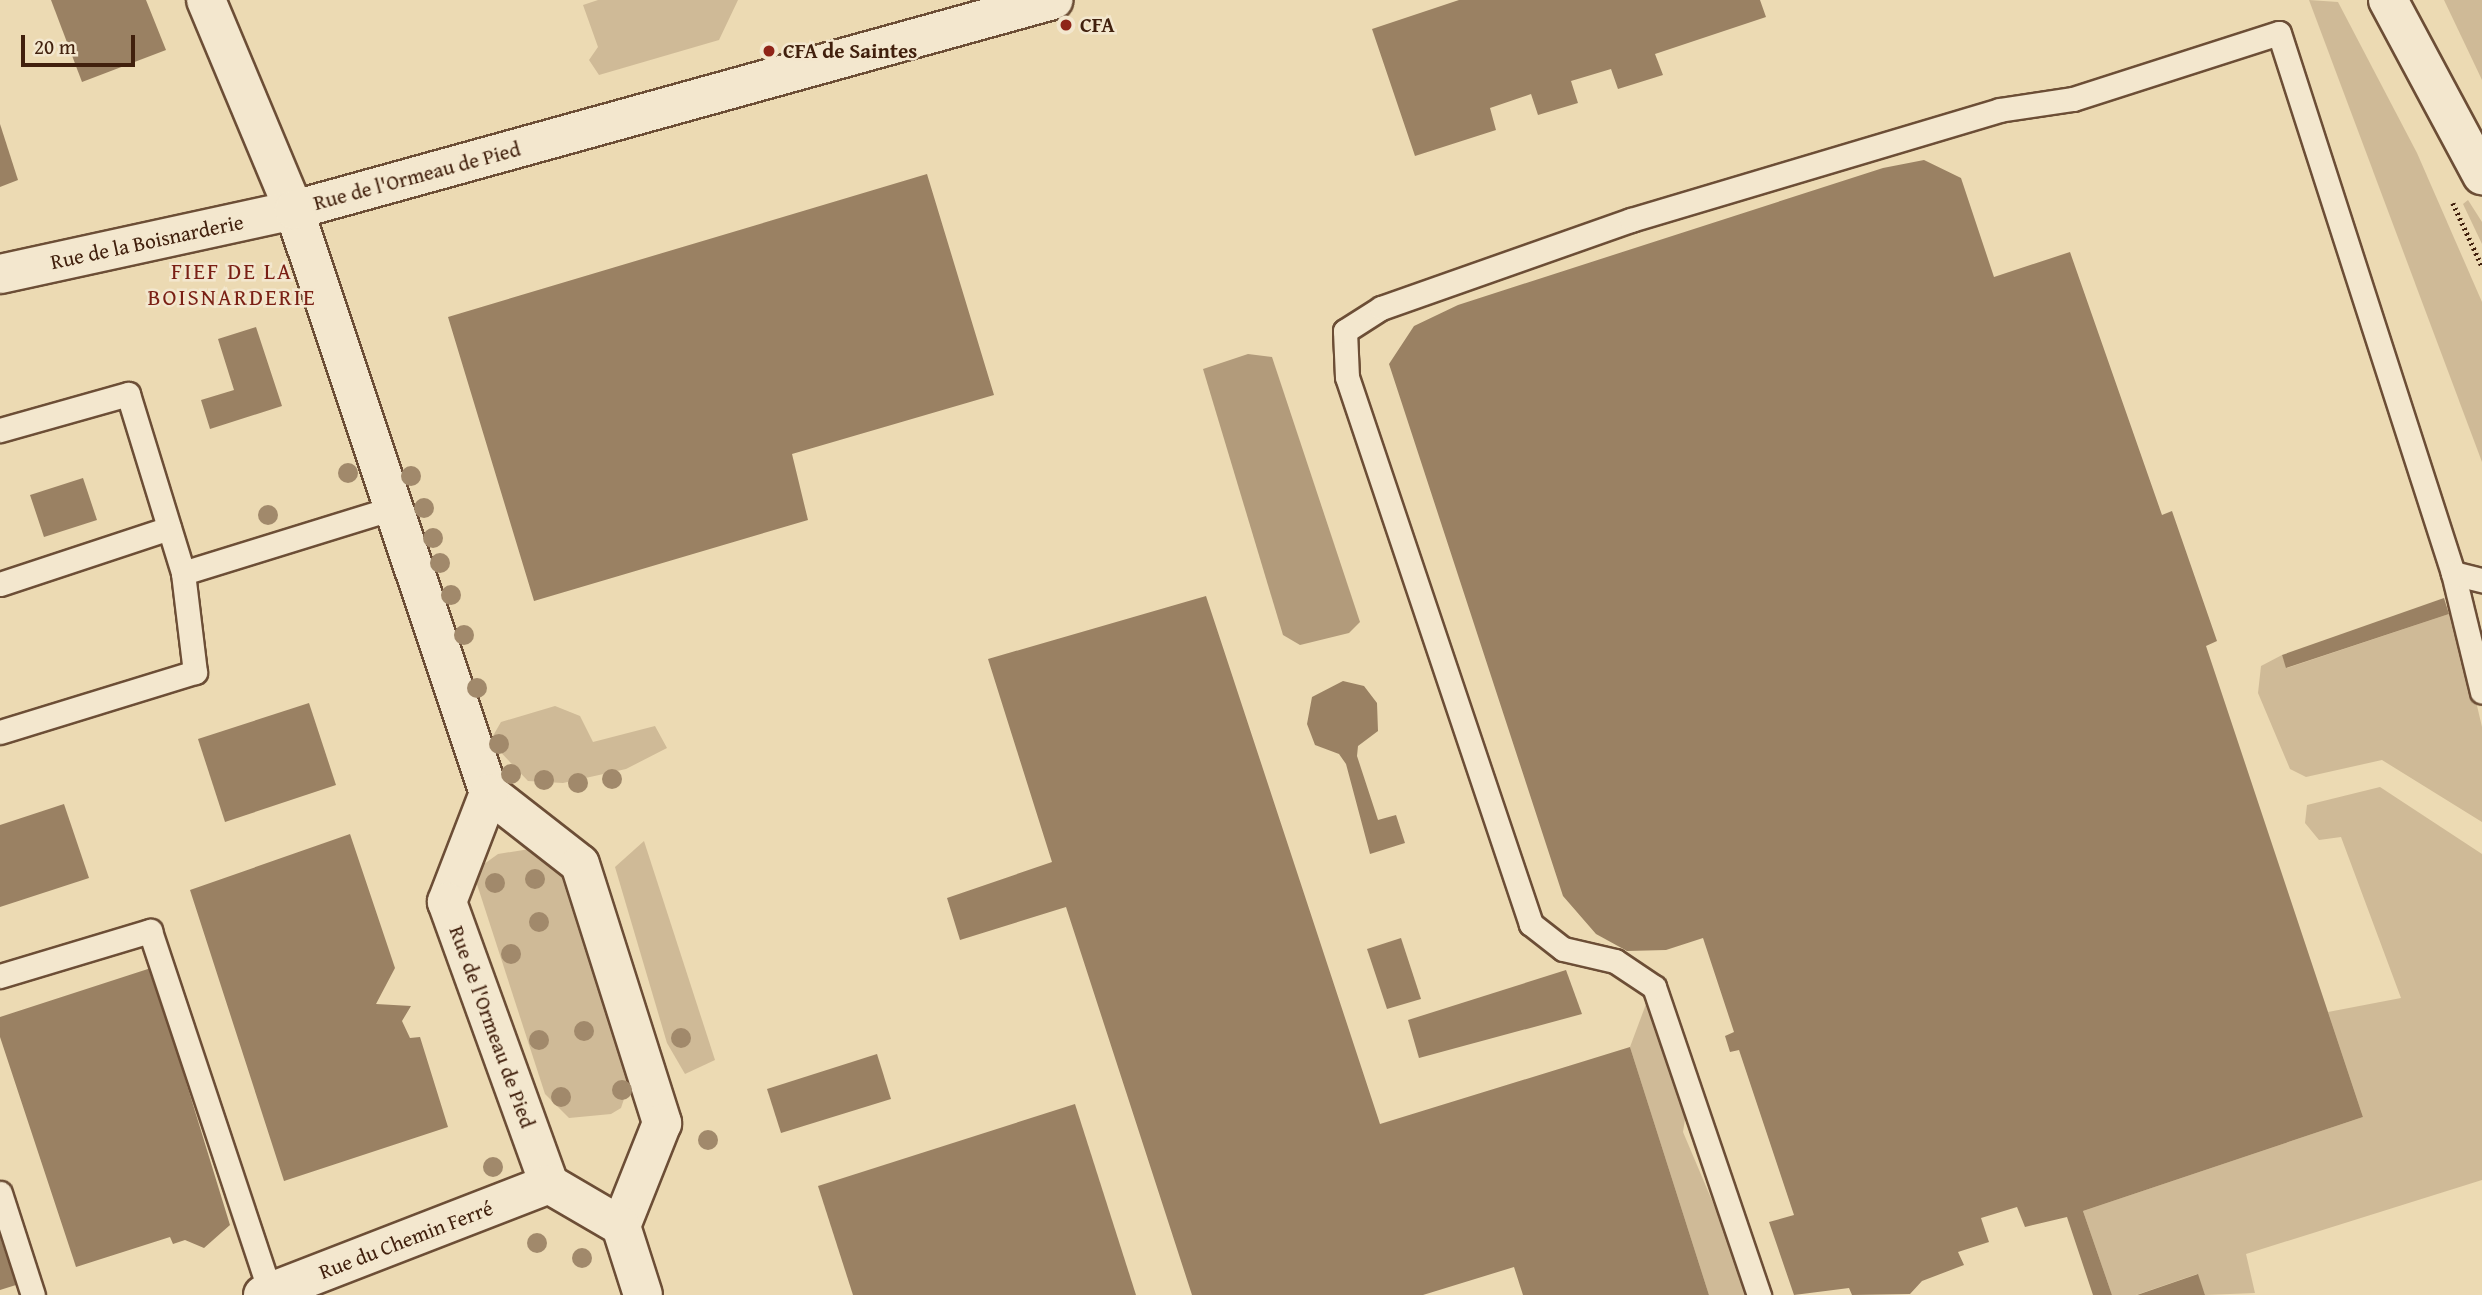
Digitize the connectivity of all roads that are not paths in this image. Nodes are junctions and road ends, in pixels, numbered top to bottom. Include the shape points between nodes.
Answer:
1 (206, 0) edge
2 (1052, 0) edge
3 (2388, 0) edge
4 (2482, 175) edge
5 (294, 210) junction
6 (0, 274) edge
7 (0, 430) edge
8 (393, 508) junction
9 (169, 528) junction
10 (183, 573) junction
11 (2453, 573) junction
12 (2482, 580) edge
13 (0, 584) edge
14 (2482, 692) edge
15 (0, 732) edge
16 (489, 793) junction
17 (0, 976) edge
18 (549, 1184) junction
19 (0, 1193) edge
20 (621, 1226) junction
21 (266, 1294) edge
22 (33, 1295) edge
23 (643, 1295) edge
24 (1759, 1295) edge

1 - 5 street
2 - 5 street, Rue de l'Ormeau de Pied
3 - 4 street
5 - 6 street, Rue de la Boisnarderie
5 - 8 street, Rue de l'Ormeau de Pied
7 - 9 lane via 128,394
8 - 10 lane
8 - 16 street, Rue de l'Ormeau de Pied
9 - 10 lane
9 - 13 lane
10 - 15 lane via 195,671
11 - 12 lane
11 - 14 lane
11 - 24 lane via 2279,33 2073,99 1999,110 1631,220 1381,308 1345,331 1347,377 1531,924 1563,949 1615,961 1654,986
16 - 18 street, Rue de l'Ormeau de Pied via 447,902
16 - 20 street via 580,864 662,1123
17 - 21 lane via 150,931
18 - 20 street
18 - 21 street, Rue du Chemin Ferré
19 - 22 lane
20 - 23 street

